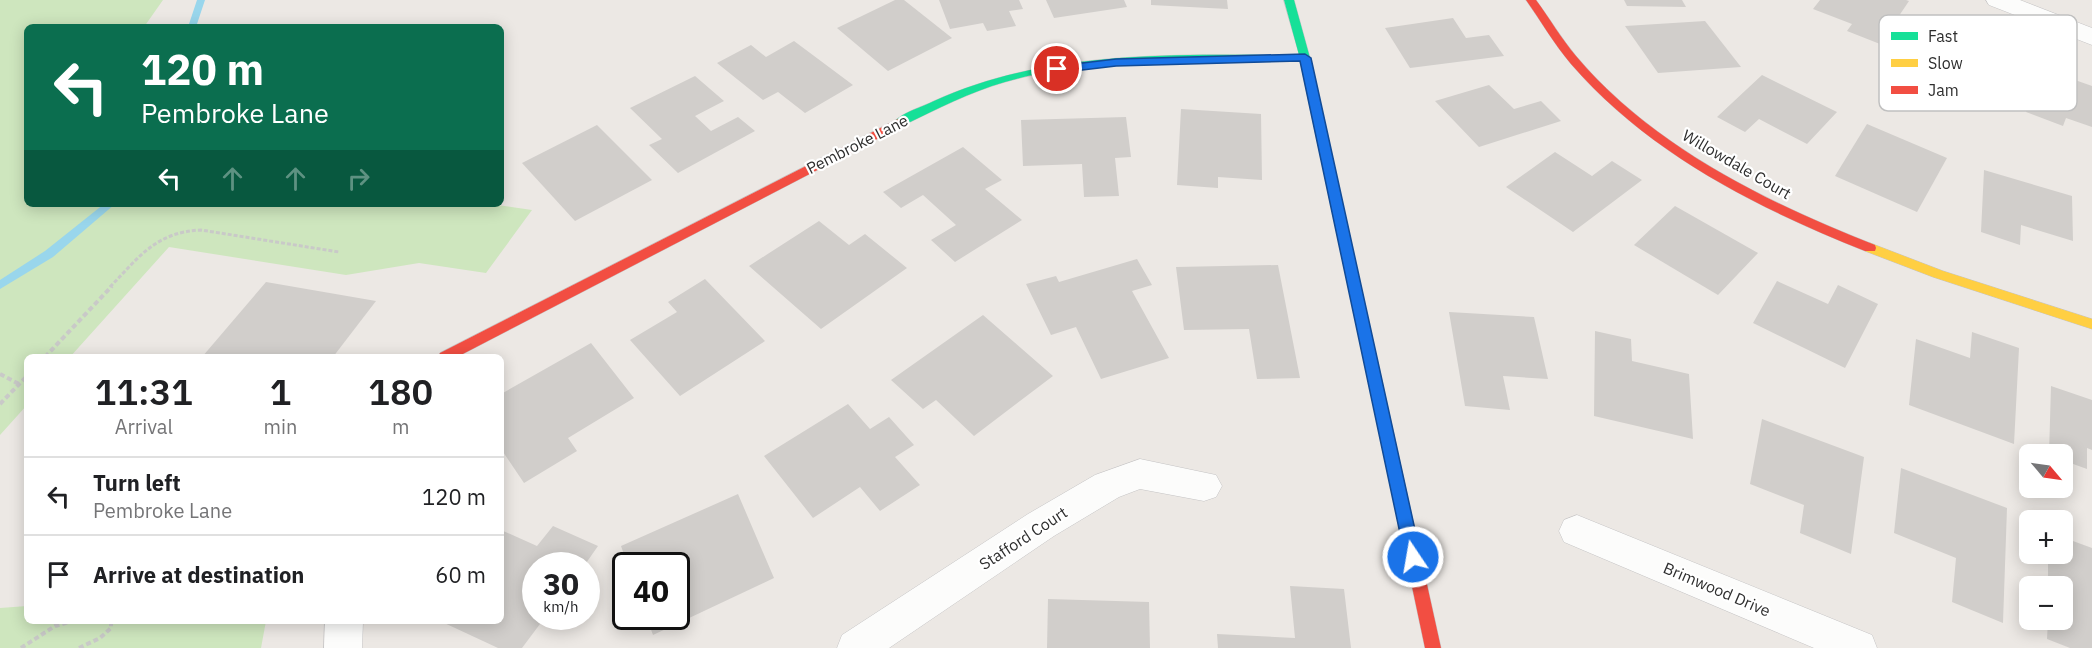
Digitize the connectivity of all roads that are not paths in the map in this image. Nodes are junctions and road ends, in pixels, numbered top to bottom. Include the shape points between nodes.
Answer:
1 (1289, 0) edge
2 (1531, 0) edge
3 (1998, 0) edge
4 (2036, 15) edge
5 (2077, 31) edge
6 (2092, 37) edge
7 (1305, 58) junction
8 (2092, 324) edge
9 (451, 354) edge
10 (1204, 486) dead end
11 (1577, 531) dead end
12 (344, 624) edge
13 (343, 648) edge
14 (856, 648) edge
15 (1433, 648) edge
16 (1858, 648) edge

1 - 7 street
2 - 8 street, Willowdale Court via 1579,68 1630,116 1693,161 1777,208 1873,250
3 - 4 street
5 - 6 street
7 - 9 street, Pembroke Lane via 1076,66 1018,76 964,93 886,129
7 - 15 street
10 - 14 street, Stafford Court via 1140,474 1107,486 1041,525
11 - 16 street, Brimwood Drive
12 - 13 street

